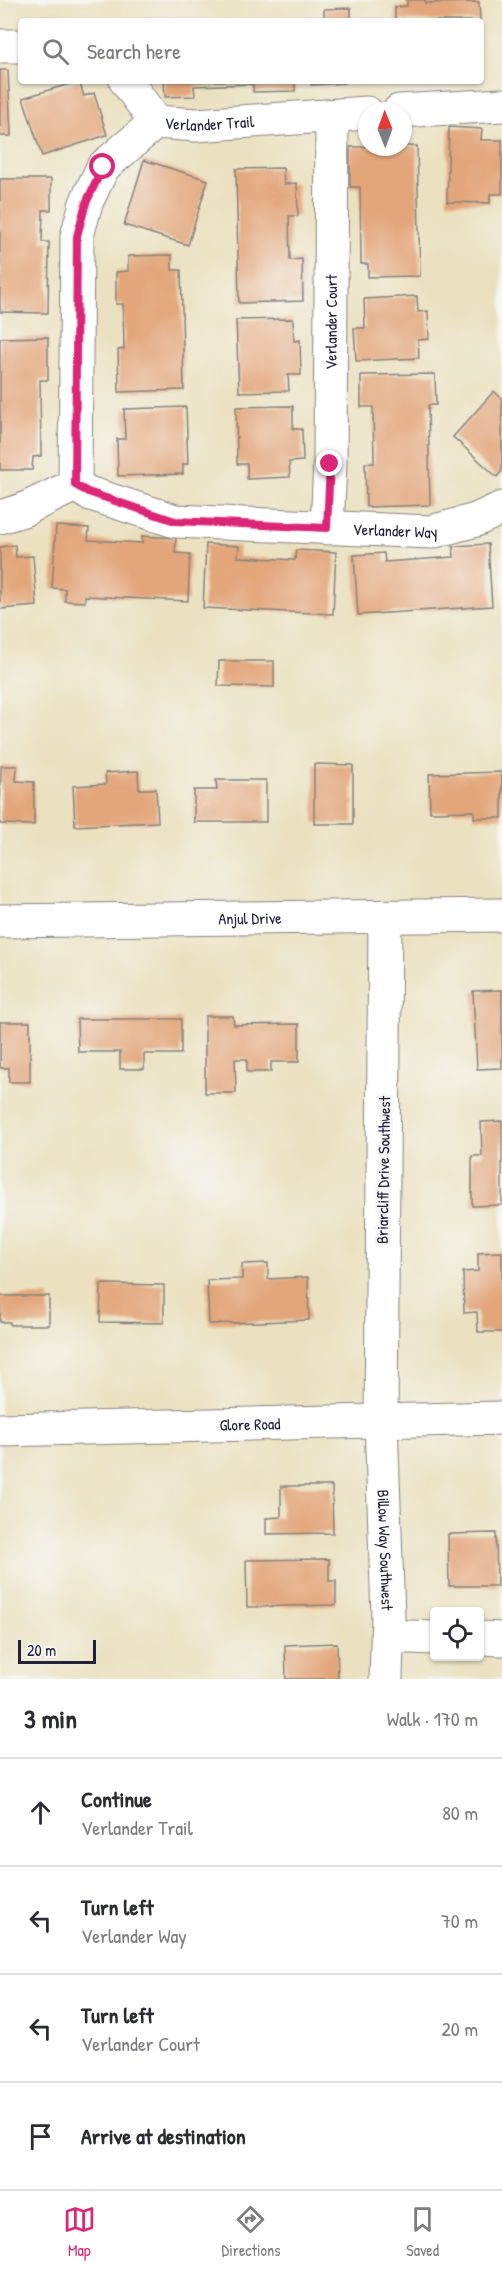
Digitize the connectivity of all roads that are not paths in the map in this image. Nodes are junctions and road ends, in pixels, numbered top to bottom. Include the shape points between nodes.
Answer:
1 (0, 46) edge
2 (18, 46) edge
3 (128, 84) edge
4 (502, 105) edge
5 (412, 110) edge
6 (358, 114) edge
7 (332, 116) junction
8 (156, 122) junction
9 (75, 485) junction
10 (502, 508) edge
11 (0, 517) edge
12 (327, 528) junction
13 (502, 915) edge
14 (385, 917) junction
15 (0, 921) edge
16 (502, 1418) edge
17 (381, 1422) junction
18 (0, 1430) edge
19 (387, 1636) junction
20 (430, 1638) edge
21 (484, 1638) edge
22 (502, 1638) edge
23 (386, 1679) edge

1 - 2 street
3 - 8 street
4 - 5 street
6 - 7 street, Verlander Trail
7 - 8 street, Verlander Trail via 196,125
7 - 12 street, Verlander Court
8 - 9 street, Verlander Trail via 103,167 86,203 77,236
9 - 11 street
9 - 12 street, Verlander Way via 175,521
10 - 12 street, Verlander Way via 476,520 431,532
13 - 14 street, Anjul Drive
14 - 15 street, Anjul Drive
14 - 17 street, Briarcliff Drive Southwest
16 - 17 street, Glore Road
17 - 18 street, Glore Road
17 - 19 street, Billow Way Southwest
19 - 20 street
19 - 23 street, Billow Way Southwest
21 - 22 street

